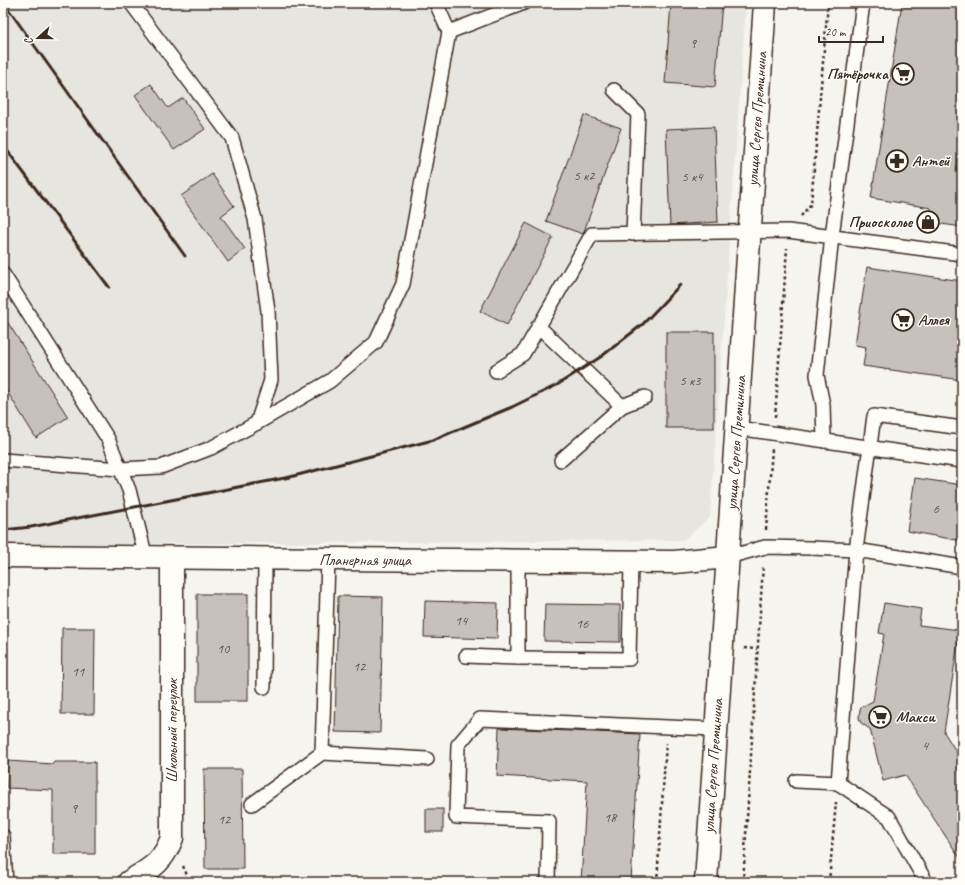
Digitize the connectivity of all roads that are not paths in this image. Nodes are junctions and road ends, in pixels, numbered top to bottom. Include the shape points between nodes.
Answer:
1 (131, 3) edge
2 (436, 3) edge
3 (524, 3) edge
4 (765, 3) edge
5 (863, 3) edge
6 (449, 32) junction
7 (614, 90) dead end
8 (750, 232) junction
9 (633, 234) junction
10 (832, 236) junction
11 (962, 254) edge
12 (3, 274) edge
13 (538, 326) junction
14 (496, 371) dead end
15 (645, 397) dead end
16 (622, 406) junction
17 (257, 423) junction
18 (737, 428) junction
19 (962, 428) edge
20 (824, 441) junction
21 (869, 448) junction
22 (3, 460) edge
23 (562, 460) dead end
24 (962, 461) edge
25 (120, 469) junction
26 (856, 550) junction
27 (3, 556) edge
28 (146, 558) junction
29 (728, 558) junction
30 (172, 559) junction
31 (265, 559) junction
32 (328, 560) junction
33 (518, 561) junction
34 (631, 562) junction
35 (962, 567) edge
36 (466, 656) dead end
37 (518, 658) junction
38 (264, 687) dead end
39 (715, 729) junction
40 (322, 753) junction
41 (427, 759) dead end
42 (796, 781) dead end
43 (838, 783) junction
44 (252, 804) dead end
45 (3, 836) edge
46 (6, 882) edge
47 (129, 882) edge
48 (548, 882) edge
49 (706, 882) edge
50 (926, 882) edge

1 - 17 lane via 232,138 255,219 268,311 271,380
2 - 6 lane
3 - 6 lane
4 - 8 street, улица Сергея Преминина
5 - 10 lane
6 - 17 lane via 403,284 376,342 330,381
7 - 9 lane via 638,114
8 - 9 lane
8 - 10 lane via 788,231
8 - 18 street, улица Сергея Преминина
9 - 13 lane via 592,234
10 - 11 lane
10 - 20 lane via 817,375 823,405
12 - 25 lane via 108,439
13 - 14 lane via 523,354
13 - 16 lane
15 - 16 lane
16 - 23 lane
17 - 25 lane via 211,448 161,466
18 - 20 lane
18 - 29 street, улица Сергея Преминина
19 - 21 lane via 874,416
20 - 21 lane
21 - 24 lane
21 - 26 lane
22 - 25 lane
25 - 28 lane via 129,490
26 - 29 lane via 765,547
26 - 35 lane
26 - 43 lane
27 - 28 street, Планерная улица
28 - 30 street, Планерная улица
29 - 34 street, Планерная улица
29 - 39 street, улица Сергея Преминина
30 - 31 street, Планерная улица
30 - 47 street, Школьный переулок via 172,838 166,854 156,865
31 - 32 street, Планерная улица
31 - 38 lane
32 - 33 street, Планерная улица
32 - 40 lane
33 - 34 street, Планерная улица
33 - 37 lane
34 - 37 lane via 629,659
36 - 37 lane
39 - 48 lane via 480,719 458,745 456,817 549,821
39 - 49 street, улица Сергея Преминина
40 - 41 lane
40 - 44 lane
42 - 43 lane
43 - 50 lane via 889,818
45 - 46 lane

